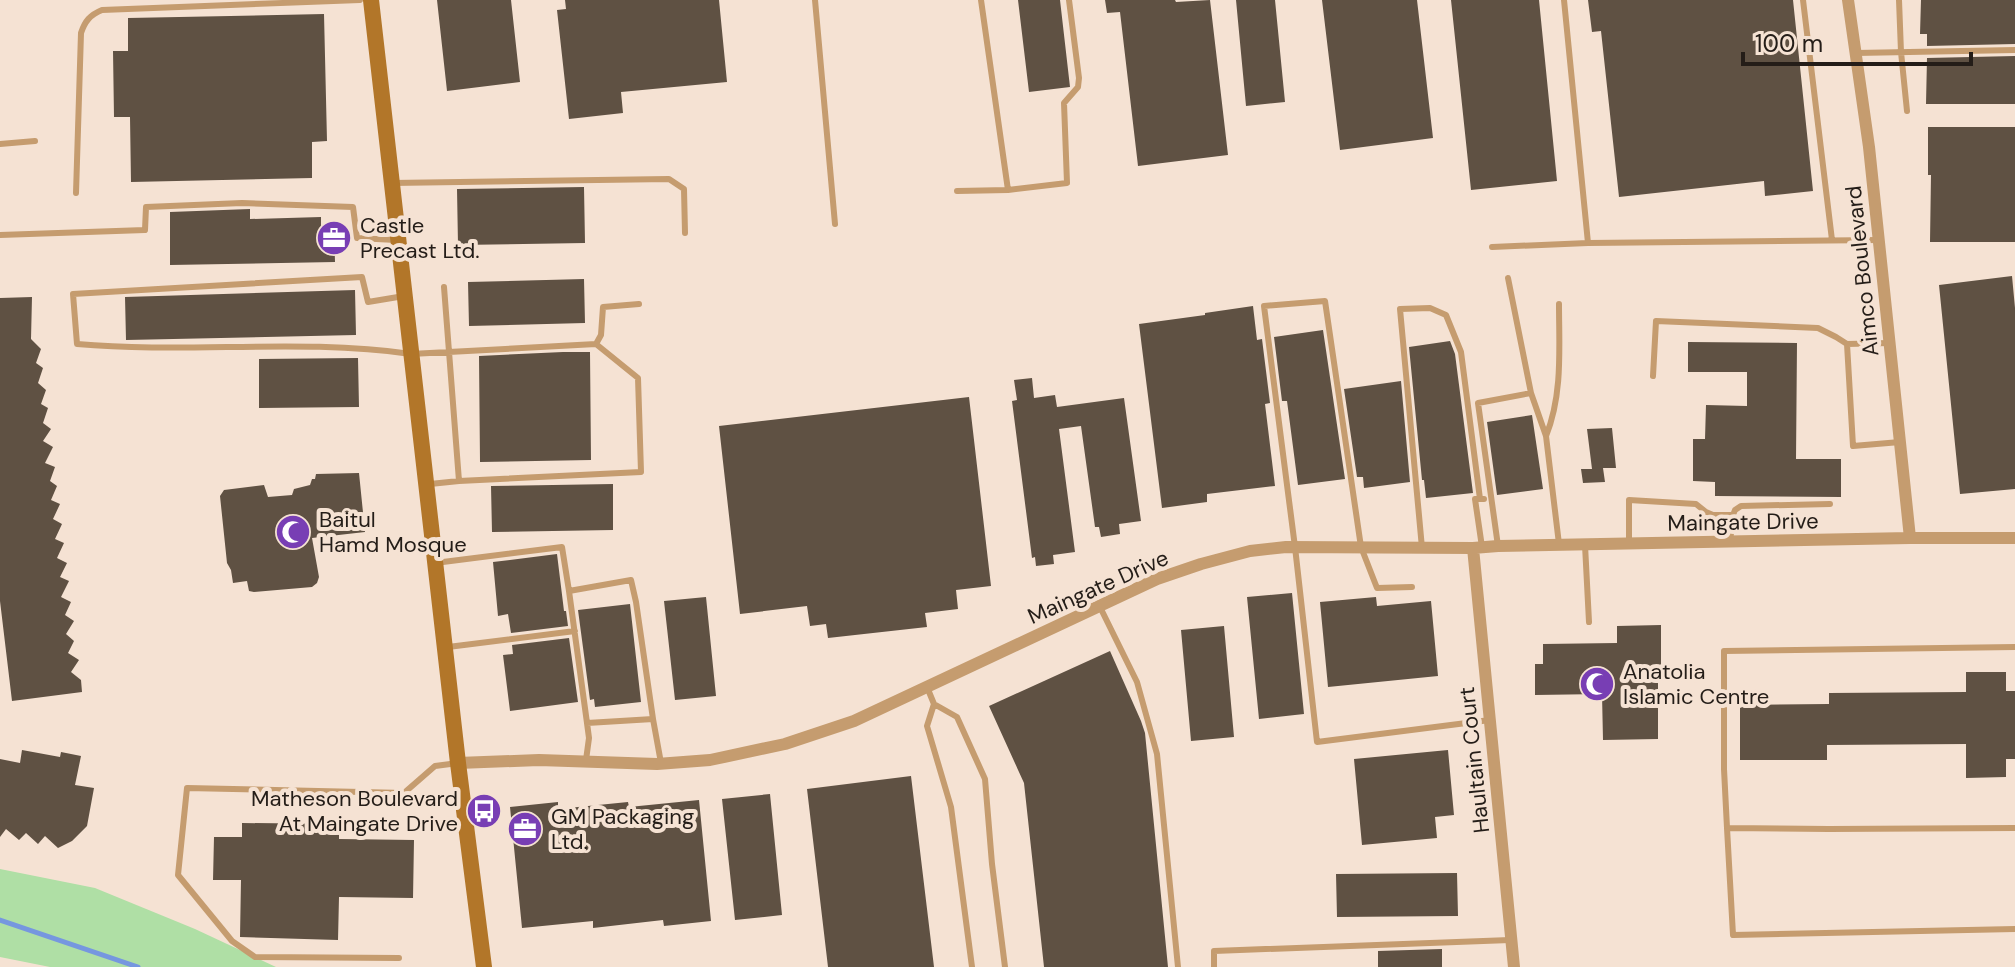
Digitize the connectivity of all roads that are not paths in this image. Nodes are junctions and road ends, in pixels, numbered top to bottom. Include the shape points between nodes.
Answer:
1 (360, 0) edge
2 (371, 0) edge
3 (815, 0) edge
4 (981, 0) edge
5 (1069, 0) edge
6 (1564, 0) edge
7 (1803, 0) edge
8 (1848, 0) edge
9 (1899, 0) edge
10 (2015, 50) edge
11 (1901, 52) junction
12 (1856, 53) junction
13 (1907, 111) dead end
14 (35, 141) dead end
15 (0, 144) edge
16 (392, 183) junction
17 (1008, 190) junction
18 (957, 191) dead end
19 (76, 193) dead end
20 (835, 224) dead end
21 (685, 233) dead end
22 (0, 235) edge
23 (399, 240) junction
24 (1832, 240) junction
25 (1879, 240) junction
26 (1588, 243) junction
27 (1492, 247) dead end
28 (1508, 278) dead end
29 (444, 287) dead end
30 (405, 296) junction
31 (639, 304) dead end
32 (1559, 304) dead end
33 (1890, 343) junction
34 (596, 344) junction
35 (1847, 344) junction
36 (448, 351) junction
37 (411, 354) junction
38 (1653, 376) dead end
39 (1531, 393) junction
40 (1546, 436) junction
41 (1900, 442) junction
42 (459, 481) junction
43 (426, 484) junction
44 (1480, 499) junction
45 (1491, 499) junction
46 (1830, 504) dead end
47 (1733, 515) junction
48 (1910, 538) junction
49 (2015, 538) edge
50 (1730, 542) junction
51 (1629, 544) junction
52 (1560, 545) junction
53 (1585, 545) junction
54 (1498, 546) junction
55 (1295, 547) junction
56 (1361, 547) junction
57 (1422, 548) junction
58 (1478, 548) junction
59 (435, 563) junction
60 (1412, 587) dead end
61 (569, 591) junction
62 (1100, 606) junction
63 (1589, 622) dead end
64 (575, 631) junction
65 (2015, 647) edge
66 (445, 648) junction
67 (927, 687) junction
68 (934, 704) junction
69 (653, 719) junction
70 (1490, 720) junction
71 (587, 723) junction
72 (586, 762) junction
73 (458, 763) junction
74 (661, 763) junction
75 (1727, 828) junction
76 (2015, 828) edge
77 (2015, 929) edge
78 (1510, 940) junction
79 (399, 958) dead end
80 (484, 967) edge
81 (972, 967) edge
82 (1005, 967) edge
83 (1178, 967) edge
84 (1214, 967) edge
85 (1514, 967) edge

1 - 19 lane via 95,13 81,33
2 - 16 street
3 - 20 lane
4 - 17 lane
5 - 17 lane via 1079,78 1064,103 1067,183
6 - 26 lane
7 - 24 lane
8 - 12 street, Aimco Boulevard
9 - 11 lane
10 - 11 lane
11 - 12 lane
11 - 13 lane
12 - 25 street, Aimco Boulevard
14 - 15 lane
16 - 21 lane via 669,179 684,189
16 - 23 street
17 - 18 lane
22 - 23 lane via 145,230 146,207 242,203 353,207 357,238
23 - 30 street
24 - 25 lane
24 - 26 lane
25 - 33 street, Aimco Boulevard
26 - 27 lane
28 - 39 lane
29 - 36 lane
30 - 37 street
30 - 37 lane via 368,302 362,277 73,294 77,344 255,345
31 - 34 lane via 603,307
32 - 40 lane via 1559,376
33 - 35 lane
33 - 41 street, Aimco Boulevard
34 - 36 lane
34 - 42 lane via 638,378 641,472
35 - 38 lane via 1818,328 1656,321
35 - 41 lane via 1853,446
36 - 37 lane
36 - 42 lane
37 - 43 street
39 - 40 lane
39 - 45 lane via 1478,403
40 - 52 lane
41 - 48 street, Aimco Boulevard
42 - 43 lane
43 - 59 street
44 - 45 lane
44 - 57 lane via 1461,352 1446,315 1430,308 1400,309
44 - 58 lane via 1475,499
45 - 54 lane
46 - 47 lane via 1741,506
47 - 50 lane
47 - 51 lane via 1713,515 1696,504 1629,500
48 - 49 street, Maingate Drive
48 - 50 street, Maingate Drive
50 - 51 street, Maingate Drive
51 - 53 street, Maingate Drive
52 - 53 street, Maingate Drive
52 - 54 street, Maingate Drive
53 - 63 lane
54 - 58 street, Maingate Drive
55 - 56 street, Maingate Drive
55 - 56 lane via 1264,306 1325,301
55 - 62 street, Maingate Drive via 1250,551 1201,564
55 - 70 lane via 1317,742
56 - 57 street, Maingate Drive
56 - 60 lane via 1377,588
57 - 58 street, Maingate Drive
58 - 70 street, Haultain Court
59 - 61 lane via 562,547
59 - 66 street
61 - 64 lane
61 - 69 lane via 631,580
62 - 67 street, Maingate Drive
62 - 83 lane via 1137,682 1157,754
64 - 66 lane
64 - 71 lane
65 - 75 lane via 1724,651
66 - 73 street
67 - 68 lane
67 - 74 street, Maingate Drive via 854,721 785,744 710,760
68 - 81 lane via 927,726 951,807
68 - 82 lane via 957,717 985,779
69 - 71 lane
69 - 74 lane
70 - 78 street, Haultain Court
71 - 72 lane
72 - 73 street, Maingate Drive
72 - 74 street, Maingate Drive
73 - 79 lane via 435,766 404,793 187,788 178,875 232,941 255,957
73 - 80 street
75 - 76 lane
75 - 77 lane via 1733,935
78 - 84 lane via 1214,951
78 - 85 street, Haultain Court

